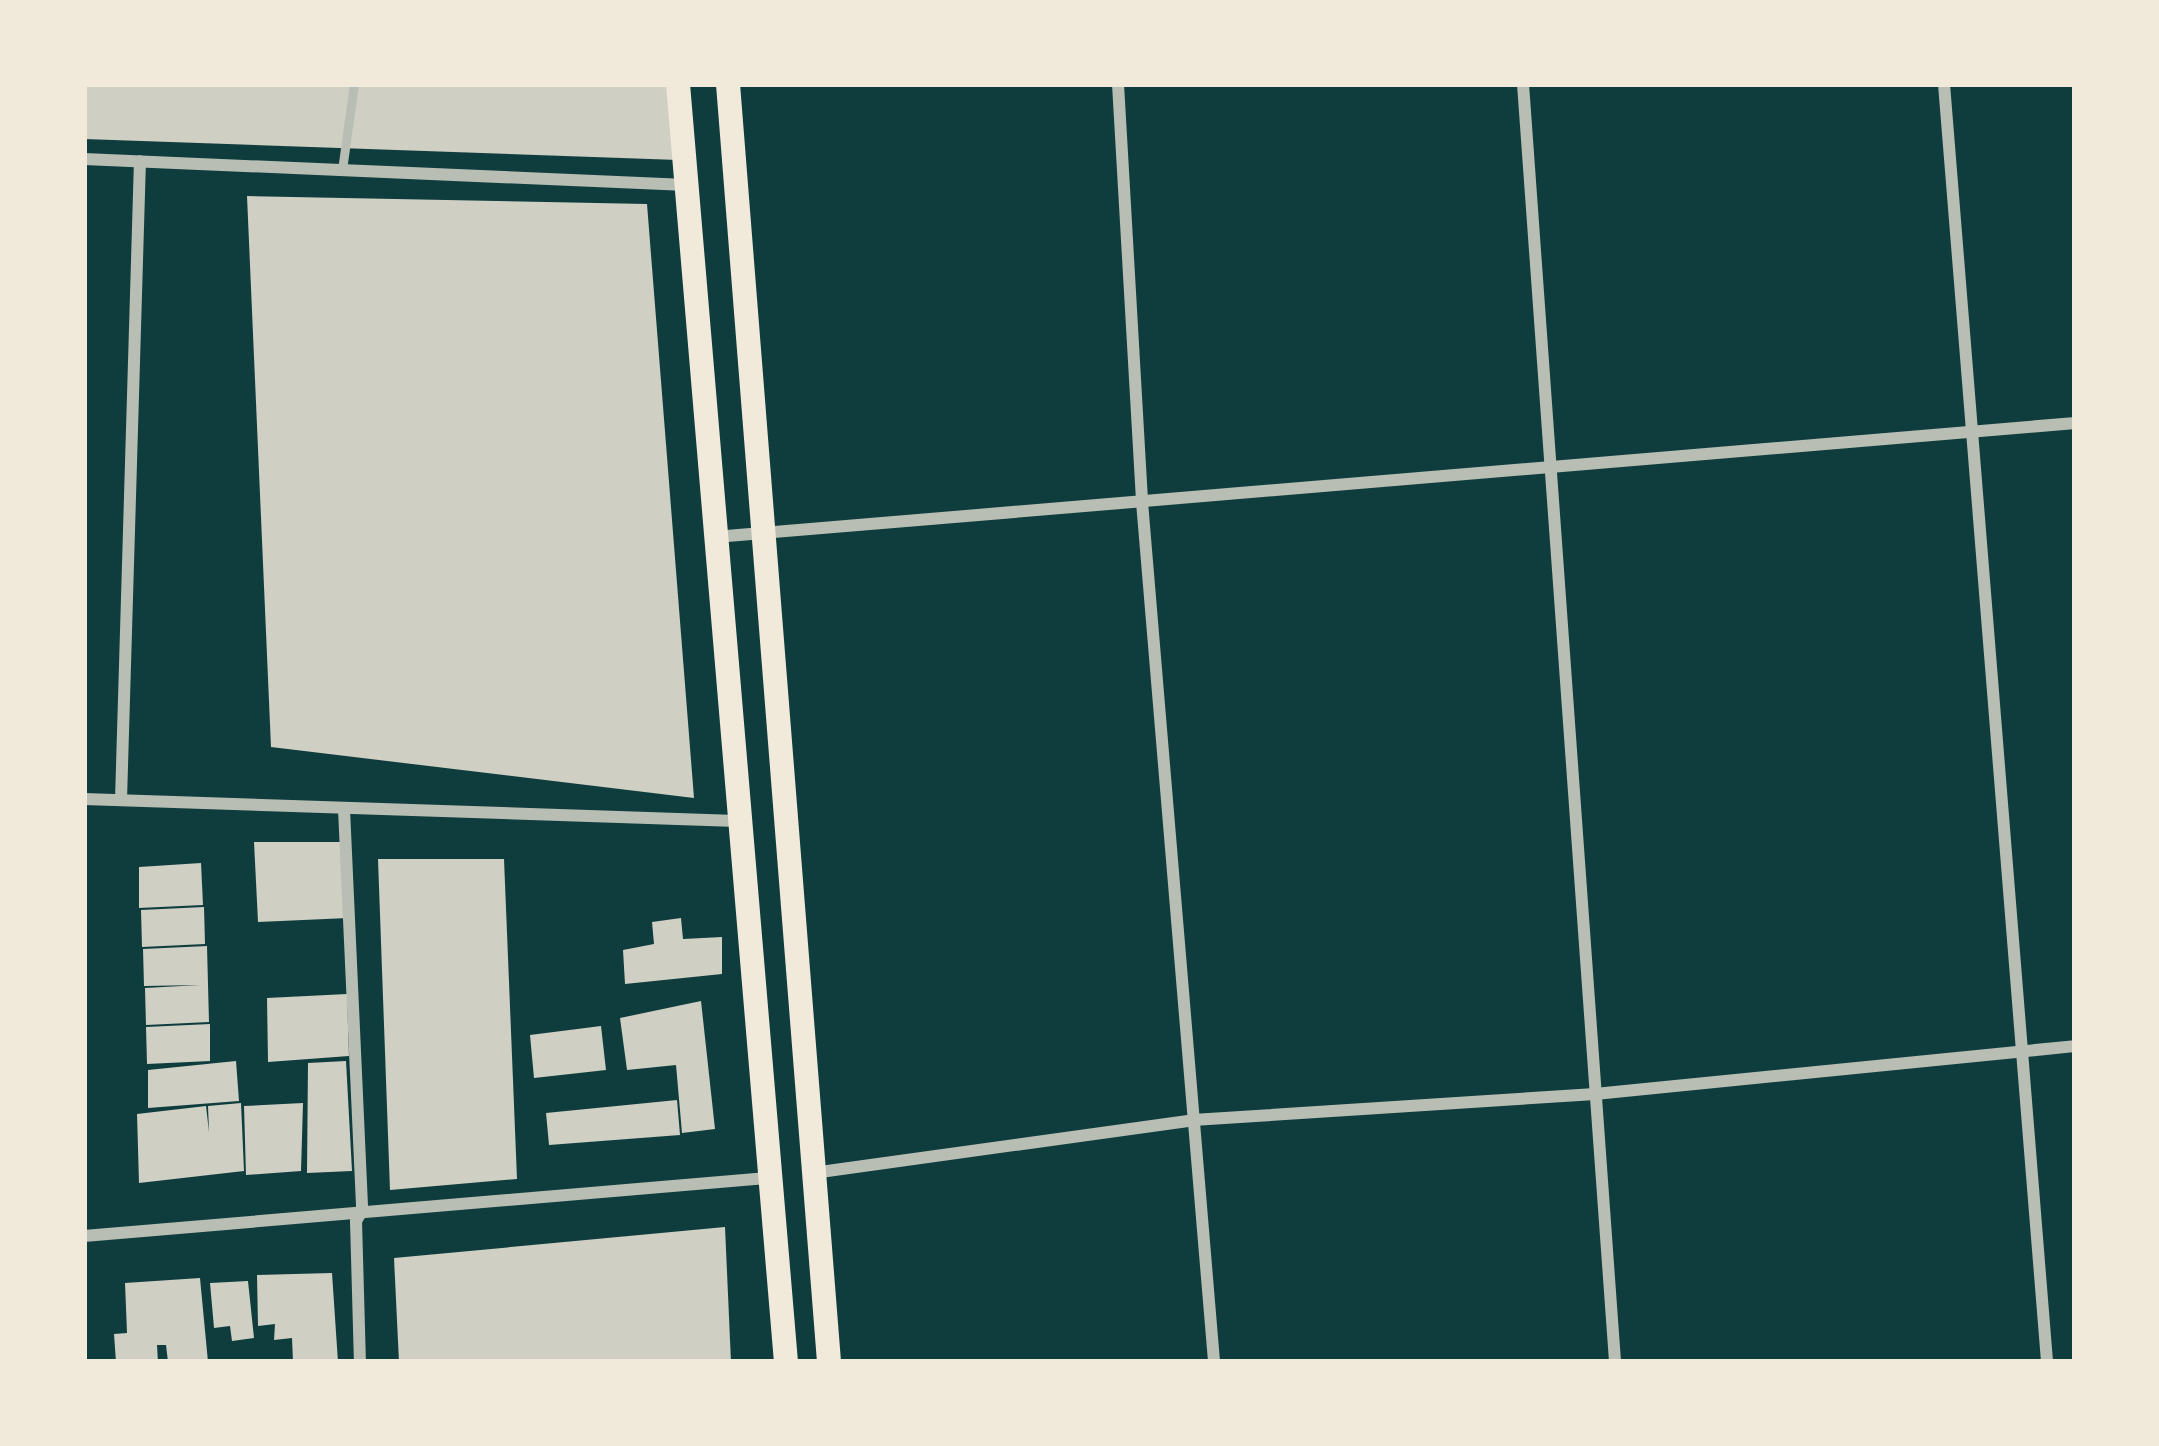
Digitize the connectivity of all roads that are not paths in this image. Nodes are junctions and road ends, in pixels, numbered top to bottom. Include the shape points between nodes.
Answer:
1 (353, 84) edge
2 (678, 84) edge
3 (728, 84) edge
4 (1118, 84) edge
5 (1523, 84) edge
6 (1944, 84) edge
7 (84, 159) edge
8 (140, 161) junction
9 (342, 170) junction
10 (686, 185) junction
11 (2075, 423) edge
12 (1976, 433) junction
13 (1548, 469) junction
14 (1142, 502) junction
15 (768, 532) junction
16 (714, 537) junction
17 (84, 799) edge
18 (121, 800) junction
19 (344, 808) junction
20 (737, 821) junction
21 (2075, 1046) edge
22 (2025, 1051) junction
23 (1595, 1094) junction
24 (1192, 1120) junction
25 (813, 1173) junction
26 (769, 1178) junction
27 (362, 1211) junction
28 (84, 1236) edge
29 (360, 1362) edge
30 (786, 1362) edge
31 (829, 1362) edge
32 (1214, 1362) edge
33 (1615, 1362) edge
34 (2047, 1362) edge

1 - 9 lane
2 - 10 main road
3 - 15 main road
4 - 14 street
5 - 13 street
6 - 12 street
7 - 8 street
8 - 9 street
8 - 18 street
9 - 10 street
10 - 16 main road
11 - 12 street
12 - 13 street
12 - 22 street
13 - 14 street
13 - 23 street
14 - 15 street
14 - 24 street
15 - 16 street
15 - 25 main road
16 - 20 main road
17 - 18 street
18 - 19 street
19 - 20 street
19 - 27 street
20 - 26 main road
21 - 22 street
22 - 23 street
22 - 34 street
23 - 24 street
23 - 33 street
24 - 25 street
24 - 32 street
25 - 31 main road
26 - 27 street
26 - 30 main road
27 - 28 street
27 - 29 street

